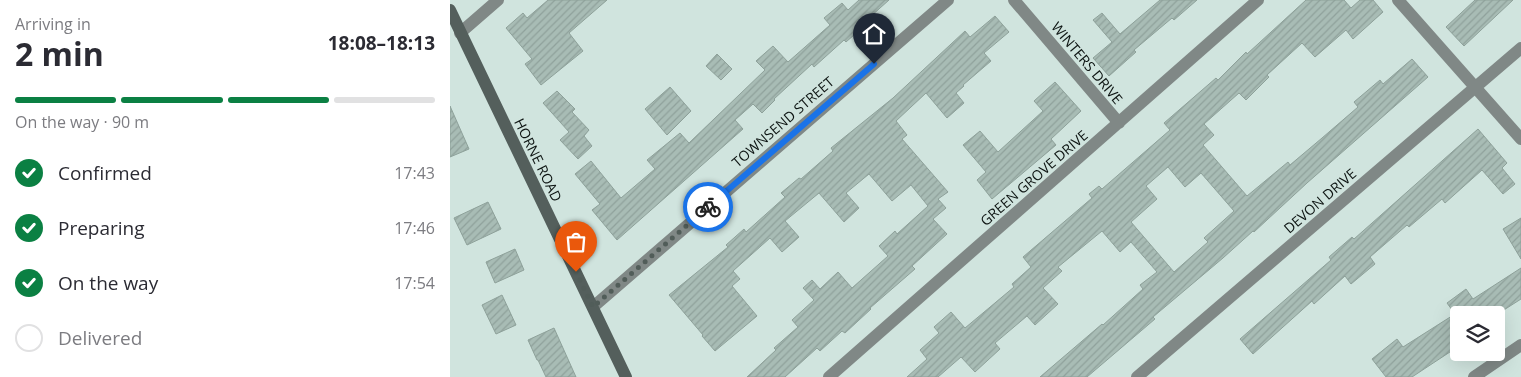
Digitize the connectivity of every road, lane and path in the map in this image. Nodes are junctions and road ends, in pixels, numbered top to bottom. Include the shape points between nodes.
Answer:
1 (498, 0) edge
2 (948, 0) edge
3 (1014, 0) edge
4 (1258, 0) edge
5 (1398, 0) edge
6 (450, 10) edge
7 (460, 33) junction
8 (1521, 48) edge
9 (1476, 88) junction
10 (1119, 123) junction
11 (1521, 139) edge
12 (593, 307) junction
13 (1521, 345) edge
14 (626, 377) edge
15 (829, 377) edge
16 (1137, 377) edge
17 (1474, 377) edge

1 - 7 street
2 - 12 street, TOWNSEND STREET
3 - 10 street, WINTERS DRIVE
4 - 10 street, GREEN GROVE DRIVE
5 - 9 street
6 - 7 main road, HORNE ROAD
7 - 12 main road, HORNE ROAD
8 - 9 street, DEVON DRIVE
9 - 11 street
9 - 16 street, DEVON DRIVE
10 - 15 street, GREEN GROVE DRIVE
12 - 14 main road, HORNE ROAD
13 - 17 street

